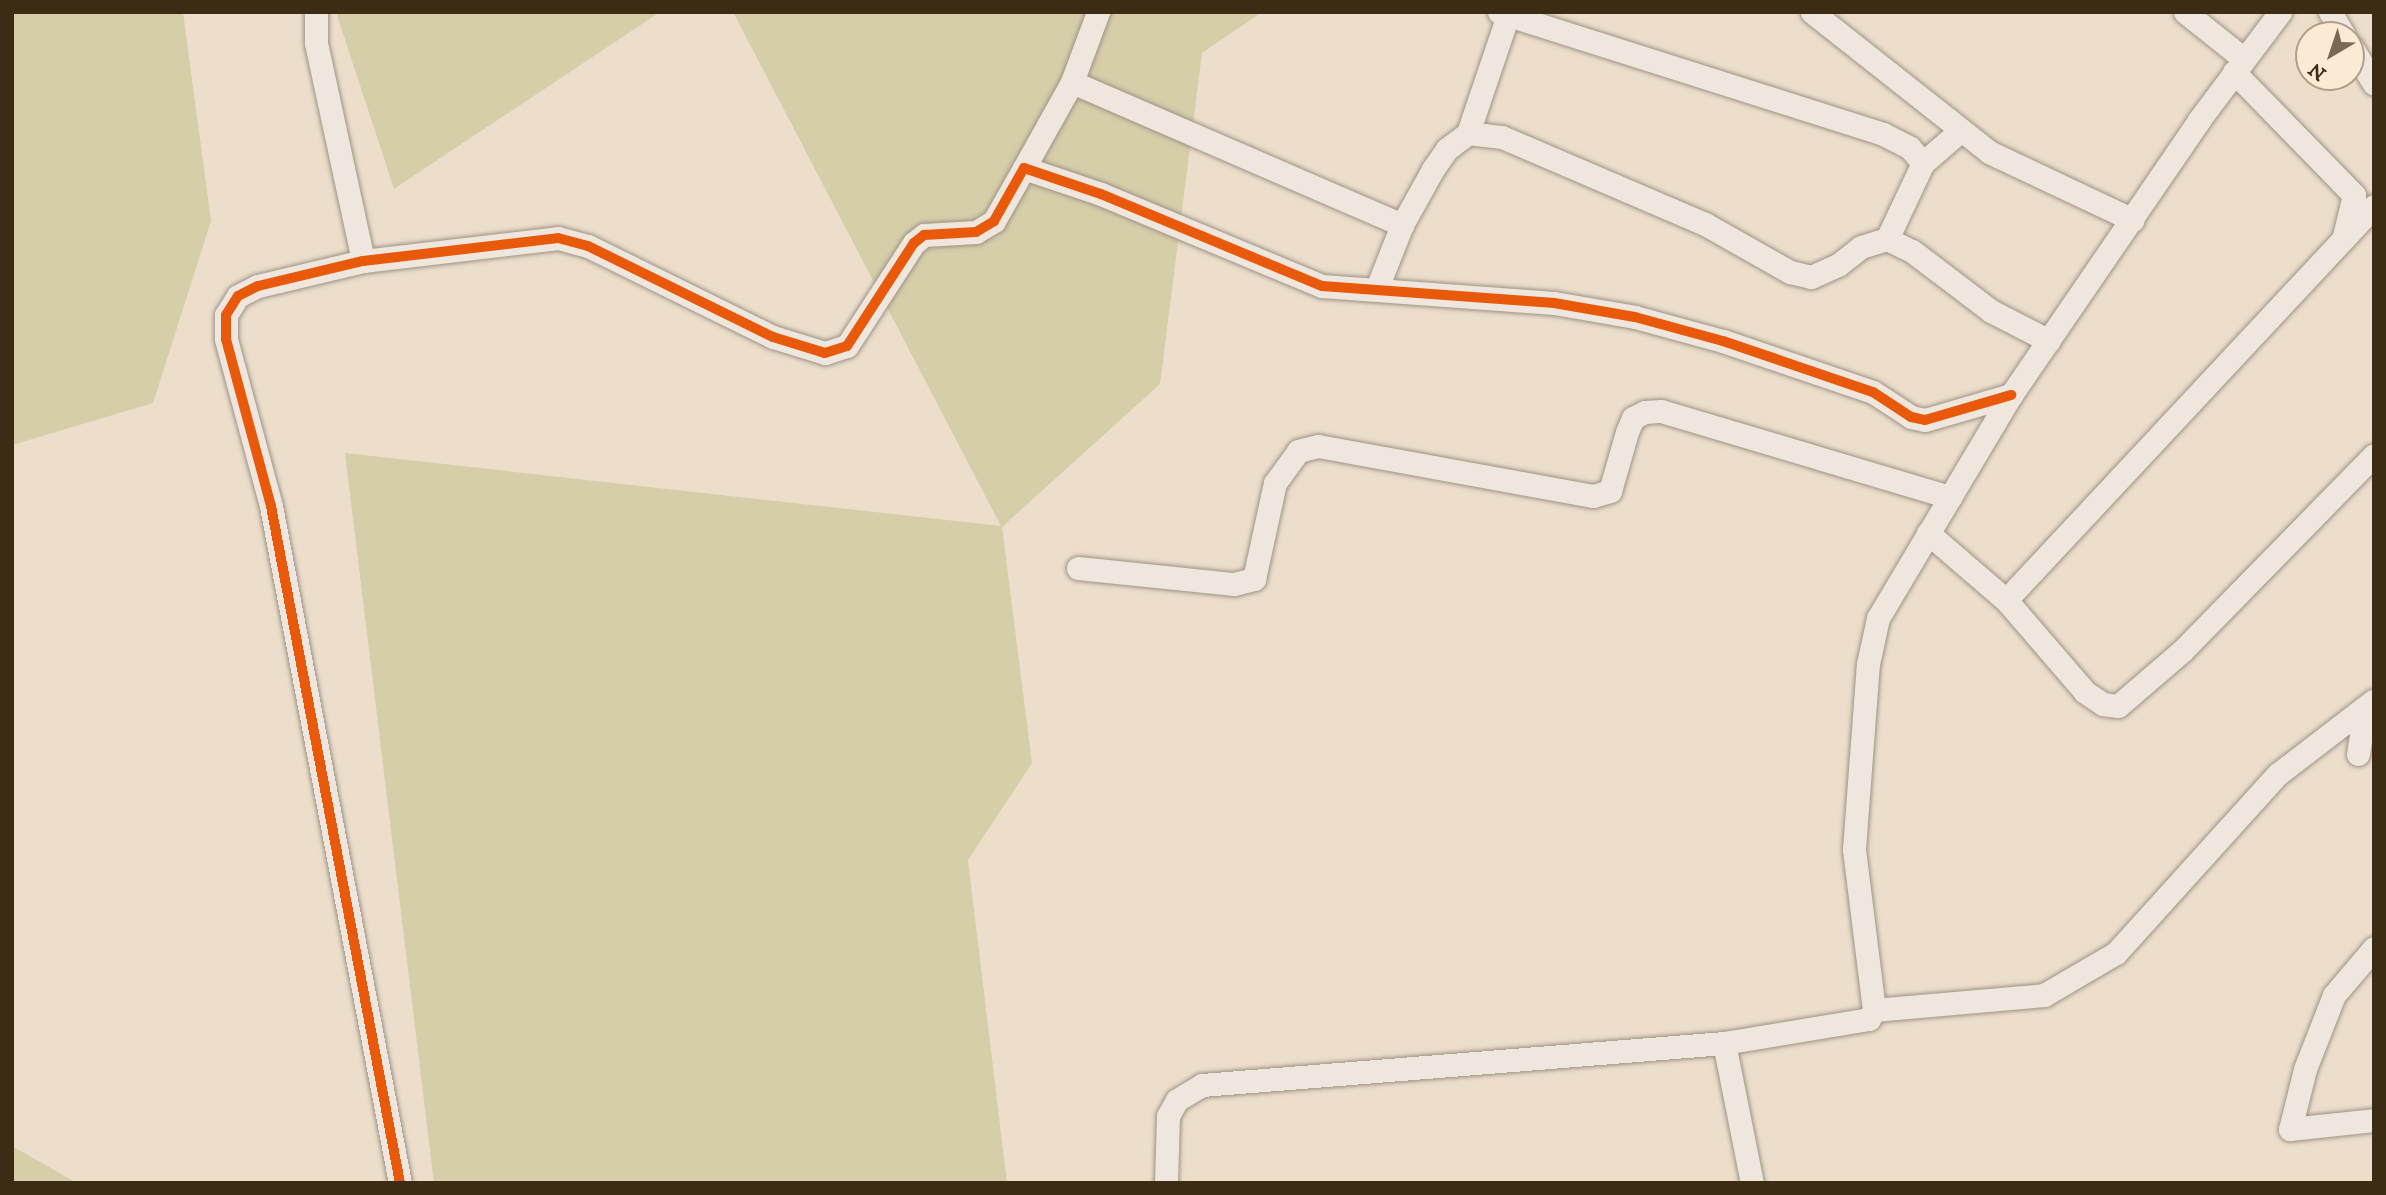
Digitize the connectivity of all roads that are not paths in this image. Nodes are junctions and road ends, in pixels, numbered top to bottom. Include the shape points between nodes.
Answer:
1 (316, 12) edge
2 (1098, 12) edge
3 (1812, 12) edge
4 (2185, 12) edge
5 (2280, 12) edge
6 (1504, 14) edge
7 (2239, 66) junction
8 (1072, 82) junction
9 (1961, 130) junction
10 (1468, 133) junction
11 (1923, 163) junction
12 (1024, 167) junction
13 (2374, 206) edge
14 (2133, 220) junction
15 (1402, 225) junction
16 (1887, 239) junction
17 (2343, 239) junction
18 (363, 261) junction
19 (1377, 288) junction
20 (2049, 341) junction
21 (2011, 395) junction
22 (2374, 455) edge
23 (1950, 497) junction
24 (1928, 533) junction
25 (1077, 568) dead end
26 (2006, 600) junction
27 (2374, 701) edge
28 (2358, 754) dead end
29 (2374, 948) edge
30 (1874, 1010) junction
31 (1724, 1043) junction
32 (2374, 1120) edge
33 (400, 1183) edge
34 (1166, 1183) edge
35 (1752, 1183) edge

1 - 18 street via 316,43
2 - 8 street
3 - 9 street
4 - 7 street
5 - 7 street
6 - 10 street
6 - 11 street via 1884,134 1910,148
7 - 14 street
7 - 17 street via 2354,195
8 - 12 street
8 - 15 street
9 - 11 street
9 - 14 street via 1989,152
10 - 15 street via 1447,149
10 - 16 street via 1502,136 1724,232 1790,272 1811,277 1838,265 1861,247
11 - 16 street
12 - 18 street via 993,221 976,232 924,235 914,243 846,346 825,353 773,337 587,246 558,238
12 - 19 street via 1101,194 1297,279 1322,286
13 - 17 street
14 - 20 street
15 - 19 street
16 - 20 street via 1912,251 1991,311
17 - 26 street
18 - 33 street via 258,286 238,296 226,316 226,339 271,506
19 - 21 street via 1554,303 1635,317 1723,341 1873,392 1912,417 1925,420
20 - 21 street
21 - 23 street
22 - 26 street via 2182,652 2118,706 2103,704 2085,692
23 - 24 street
23 - 25 street via 1661,411 1645,412 1633,418 1610,491 1593,496 1318,446 1298,451 1275,483 1254,579 1234,584
24 - 26 street
24 - 30 street via 1878,618 1868,664 1854,849
27 - 28 street via 2363,723
27 - 30 street via 2278,774 2116,953 2044,995
29 - 32 street via 2333,995 2305,1069 2290,1129
30 - 31 street via 1858,1024
31 - 34 street via 1202,1085 1177,1100 1168,1116
31 - 35 street

